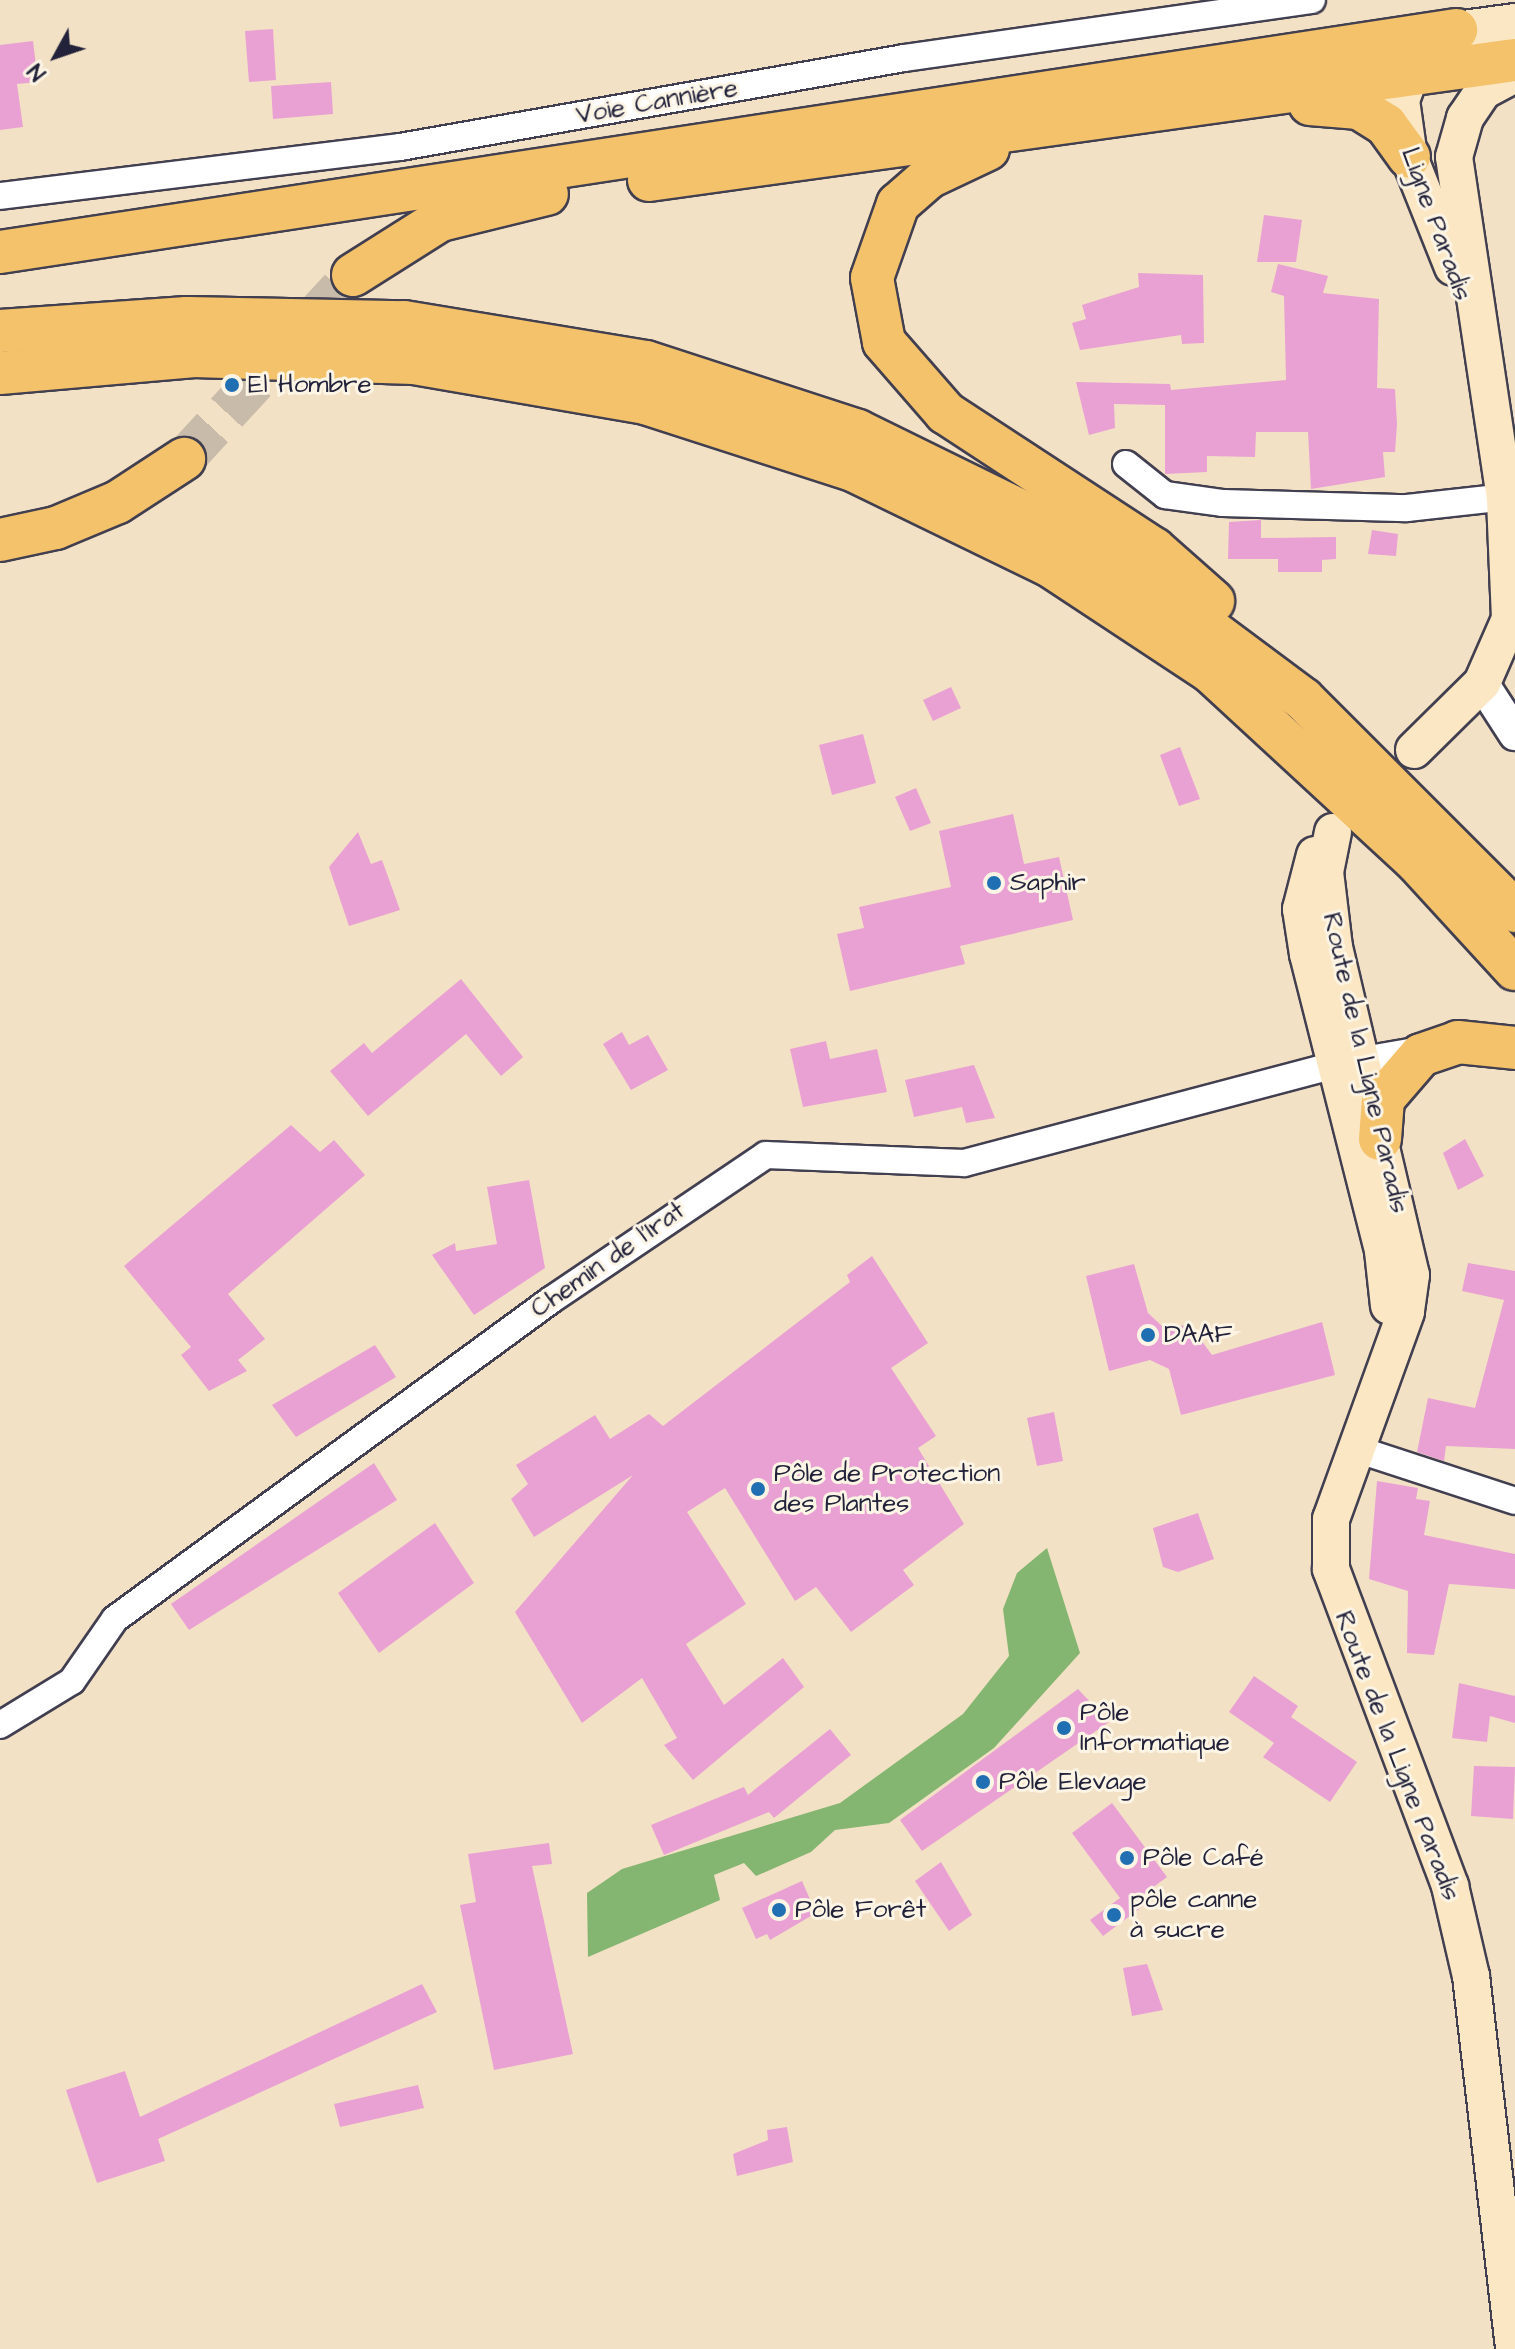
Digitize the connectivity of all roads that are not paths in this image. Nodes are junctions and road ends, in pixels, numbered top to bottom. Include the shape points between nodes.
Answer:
1 (1312, 0) edge
2 (1515, 22) edge
3 (1456, 30) junction
4 (1515, 60) edge
5 (1411, 74) junction
6 (1515, 74) edge
7 (1213, 105) junction
8 (1064, 120) junction
9 (1409, 157) junction
10 (0, 196) edge
11 (0, 252) edge
12 (353, 275) tunnel mouth
13 (0, 331) edge
14 (1478, 342) junction
15 (0, 373) edge
16 (184, 459) tunnel mouth
17 (1126, 464) dead end
18 (1510, 497) edge
19 (0, 540) edge
20 (1482, 683) junction
21 (1515, 734) edge
22 (1414, 750) dead end
23 (1441, 833) junction
24 (1515, 911) edge
25 (1515, 969) edge
26 (1458, 1042) junction
27 (1515, 1048) edge
28 (1347, 1064) junction
29 (1380, 1139) junction
30 (1407, 1240) junction
31 (1388, 1361) junction
32 (1356, 1449) junction
33 (1515, 1501) edge
34 (0, 1725) edge
35 (1503, 2165) edge
36 (1514, 2349) edge

1 - 10 street, Voie Cannière via 904,58 400,147
2 - 3 main road
3 - 5 main road
3 - 11 highway
4 - 5 highway
5 - 7 highway
5 - 9 main road, Ligne Paradis via 1401,100
6 - 14 main road, Ligne Paradis via 1483,91 1465,118 1454,157
7 - 8 highway
7 - 9 highway via 1359,108 1386,125
8 - 12 highway via 519,197 440,220
8 - 23 highway via 957,161 898,204 872,278 884,342 946,413 1154,549 1279,659
9 - 14 main road, Ligne Paradis
13 - 23 highway via 187,318 404,322 631,359 741,390 858,431 1055,528 1154,588 1303,699
14 - 18 main road, Ligne Paradis
15 - 25 highway via 194,356 414,363 645,403 855,471 1049,565 1211,672 1405,850
16 - 19 highway via 118,502 56,528
17 - 18 street via 1165,495 1223,503 1407,508
18 - 20 main road, Ligne Paradis via 1510,619
20 - 21 street
20 - 22 main road, Ligne Paradis
23 - 24 highway
26 - 27 highway
26 - 28 street, Chemin de l'Irat
26 - 29 highway via 1421,1055 1395,1077 1383,1099
28 - 28 main road, Route de la Ligne Paradis via 1325,872 1333,832 1307,865 1301,909
28 - 29 main road, Route de la Ligne Paradis
28 - 30 main road via 1380,1188
28 - 31 main road, Route de la Ligne Paradis via 1383,1251
28 - 34 street, Chemin de l'Irat via 964,1163 766,1155 551,1300 115,1619 72,1681
29 - 30 main road, Route de la Ligne Paradis
30 - 31 main road, Route de la Ligne Paradis via 1408,1300
31 - 32 main road, Route de la Ligne Paradis
32 - 33 street
32 - 35 main road, Route de la Ligne Paradis via 1331,1519 1336,1597 1450,1886
35 - 36 main road, Route de la Ligne Paradis

